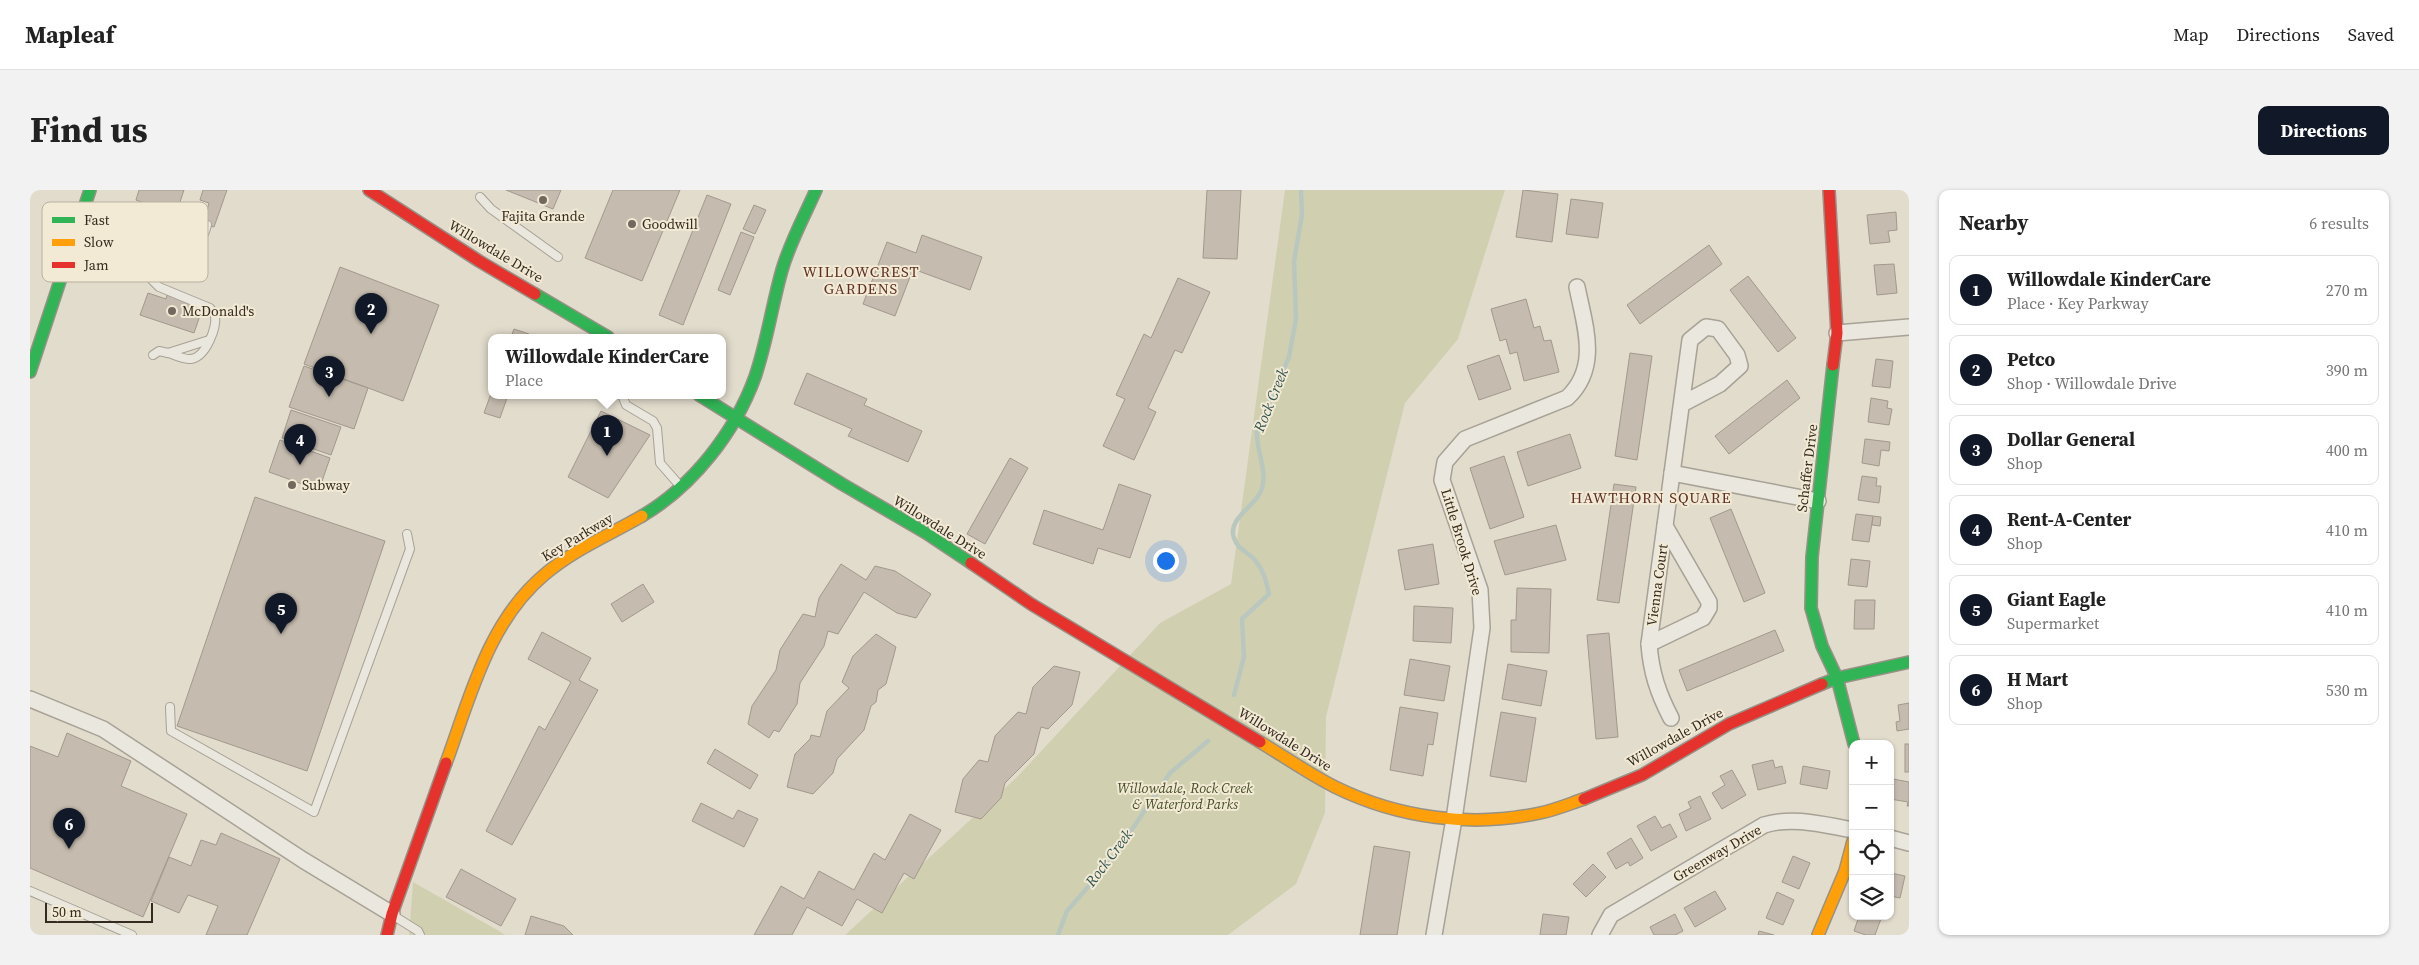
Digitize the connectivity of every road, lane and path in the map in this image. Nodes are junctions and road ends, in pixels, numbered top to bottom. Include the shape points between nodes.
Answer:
1 (90, 190) edge
2 (369, 190) edge
3 (816, 190) edge
4 (1829, 190) edge
5 (480, 197) dead end
6 (86, 202) edge
7 (558, 257) dead end
8 (60, 282) edge
9 (154, 282) edge
10 (1577, 287) dead end
11 (1909, 327) edge
12 (1837, 333) junction
13 (603, 334) edge
14 (209, 340) junction
15 (168, 353) junction
16 (152, 356) dead end
17 (30, 372) edge
18 (624, 399) edge
19 (705, 399) edge
20 (1682, 404) junction
21 (734, 417) junction
22 (1672, 473) junction
23 (681, 486) junction
24 (1818, 501) junction
25 (1665, 526) junction
26 (407, 534) dead end
27 (1649, 644) junction
28 (1909, 662) edge
29 (1837, 678) junction
30 (30, 699) edge
31 (170, 706) dead end
32 (1671, 718) dead end
33 (1853, 740) edge
34 (1454, 819) junction
35 (1849, 829) edge
36 (1894, 839) edge
37 (1909, 843) edge
38 (1849, 856) edge
39 (30, 891) edge
40 (392, 914) junction
41 (132, 935) edge
42 (387, 935) edge
43 (420, 935) edge
44 (1434, 935) edge
45 (1600, 935) edge
46 (1818, 935) edge

1 - 6 street
2 - 13 street, Willowdale Drive via 479,261
3 - 21 street, Key Parkway via 783,268 754,378
4 - 12 street, Schaffer Drive
5 - 7 lane via 491,209
8 - 17 street
9 - 14 lane via 213,311 216,319
10 - 34 street, Little Brook Drive via 1589,348 1580,386 1567,398 1465,439 1445,462 1442,480 1480,590 1482,628
11 - 12 street
12 - 24 street, Schaffer Drive
14 - 15 lane
14 - 15 lane via 203,352 192,359
15 - 16 lane via 159,351
18 - 23 lane via 626,404 653,421 657,428 660,463
19 - 21 street, Willowdale Drive
20 - 20 street, Vienna Court via 1690,340 1706,327 1718,329 1737,355 1740,366 1720,384
20 - 22 street, Vienna Court
21 - 23 street, Key Parkway via 698,471
21 - 34 street, Willowdale Drive via 926,533 1031,604 1335,787 1388,808 1420,816
22 - 24 street
22 - 25 street, Vienna Court
23 - 40 street, Key Parkway via 646,513 554,567 523,594 510,611 483,662
24 - 29 street, Schaffer Drive via 1811,608 1822,646
25 - 27 street, Vienna Court
25 - 27 street, Vienna Court via 1709,602 1709,608 1703,618
26 - 31 lane via 410,549 314,812 171,731
27 - 32 street, Vienna Court via 1651,670
28 - 29 street, Willowdale Drive
29 - 33 street, Schaffer Drive
29 - 34 street, Willowdale Drive via 1729,724 1642,775 1597,795 1540,813 1498,820
30 - 40 street via 103,729 303,860
34 - 44 street, Little Brook Drive
35 - 45 street, Greenway Drive via 1801,821 1764,825 1611,915
36 - 37 street
38 - 46 street
39 - 41 lane
40 - 42 street, Key Parkway
40 - 43 lane

